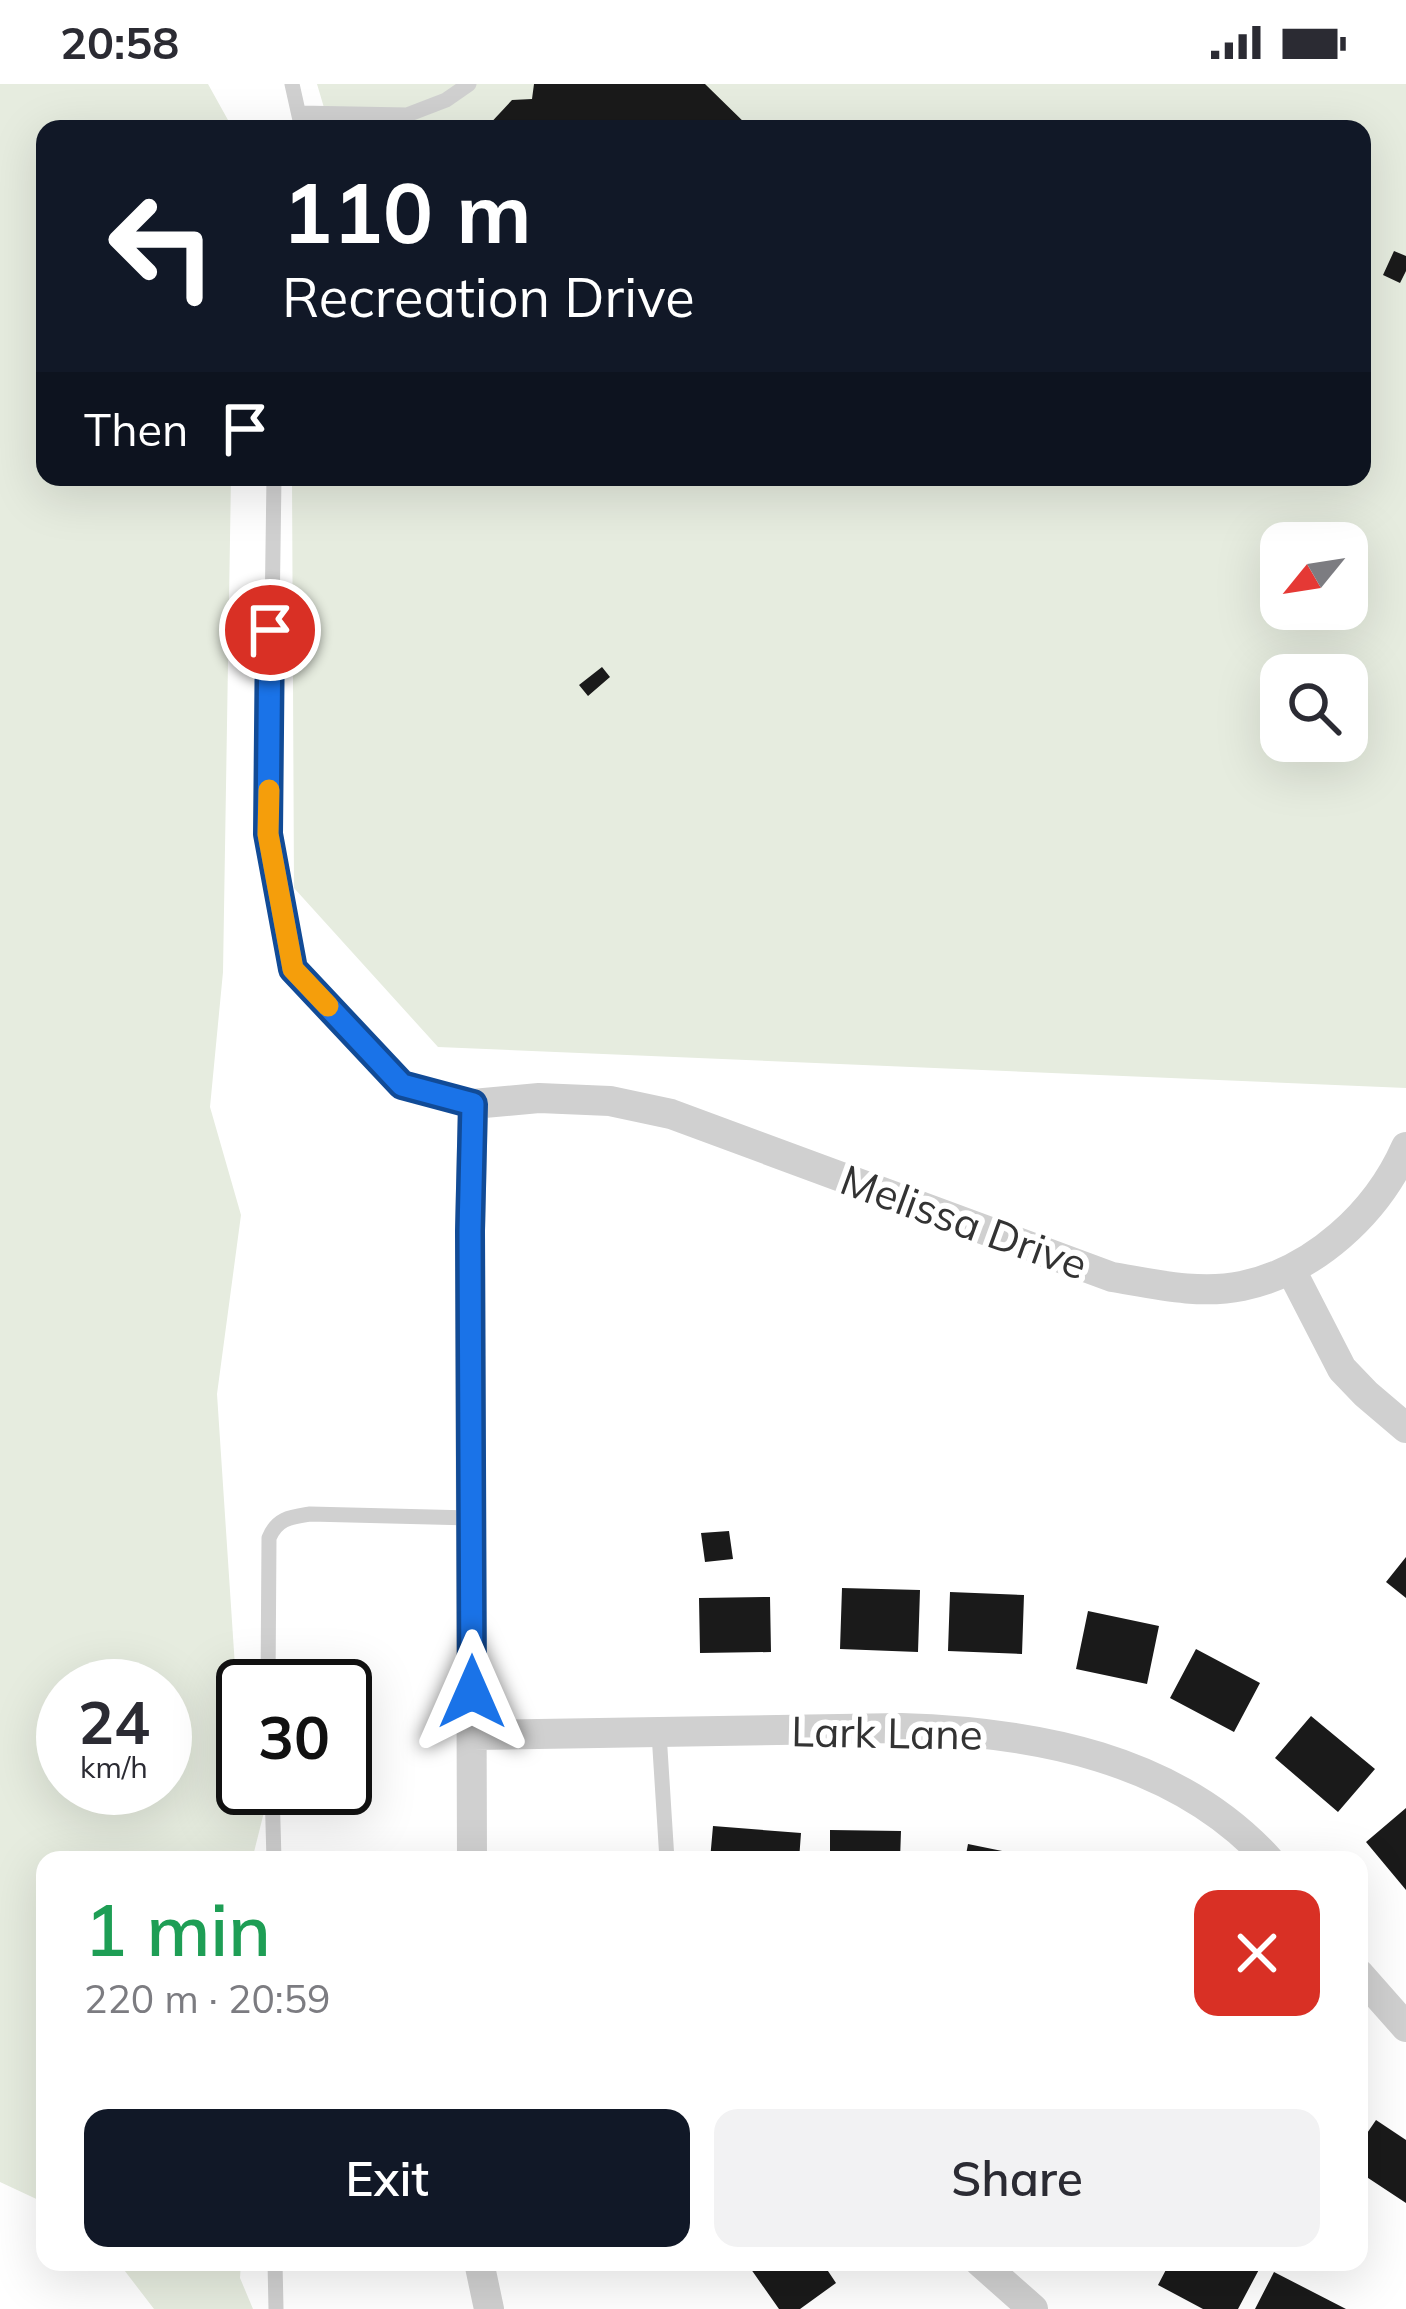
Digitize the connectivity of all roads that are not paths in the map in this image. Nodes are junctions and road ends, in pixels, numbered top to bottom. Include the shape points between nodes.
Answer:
1 (292, 84) edge
2 (469, 84) edge
3 (301, 120) edge
4 (319, 120) edge
5 (274, 486) edge
6 (473, 1104) junction
7 (1406, 1147) edge
8 (1291, 1270) junction
9 (1406, 1428) edge
10 (471, 1518) junction
11 (268, 1659) edge
12 (659, 1732) junction
13 (472, 1735) junction
14 (273, 1815) edge
15 (274, 1851) edge
16 (472, 1851) edge
17 (666, 1851) edge
18 (1259, 1851) edge
19 (1368, 1984) edge
20 (1406, 2027) edge
21 (275, 2271) edge
22 (481, 2271) edge
23 (990, 2271) edge
24 (276, 2309) edge
25 (489, 2309) edge
26 (1033, 2309) edge

1 - 3 lane
2 - 4 lane via 407,115
5 - 6 lane via 268,834 293,969 402,1085
6 - 8 street, Melissa Drive via 610,1101 671,1114 1112,1277 1179,1289 1240,1287
6 - 10 street
7 - 8 street, Melissa Drive via 1358,1222
8 - 9 street via 1342,1369
10 - 11 lane via 310,1514 273,1526
10 - 13 street
12 - 13 street, Lark Lane
12 - 17 lane
12 - 18 street, Lark Lane via 901,1728 1028,1738 1149,1774 1210,1809
13 - 16 street
14 - 15 lane
19 - 20 street
21 - 24 lane
22 - 25 street
23 - 26 street

